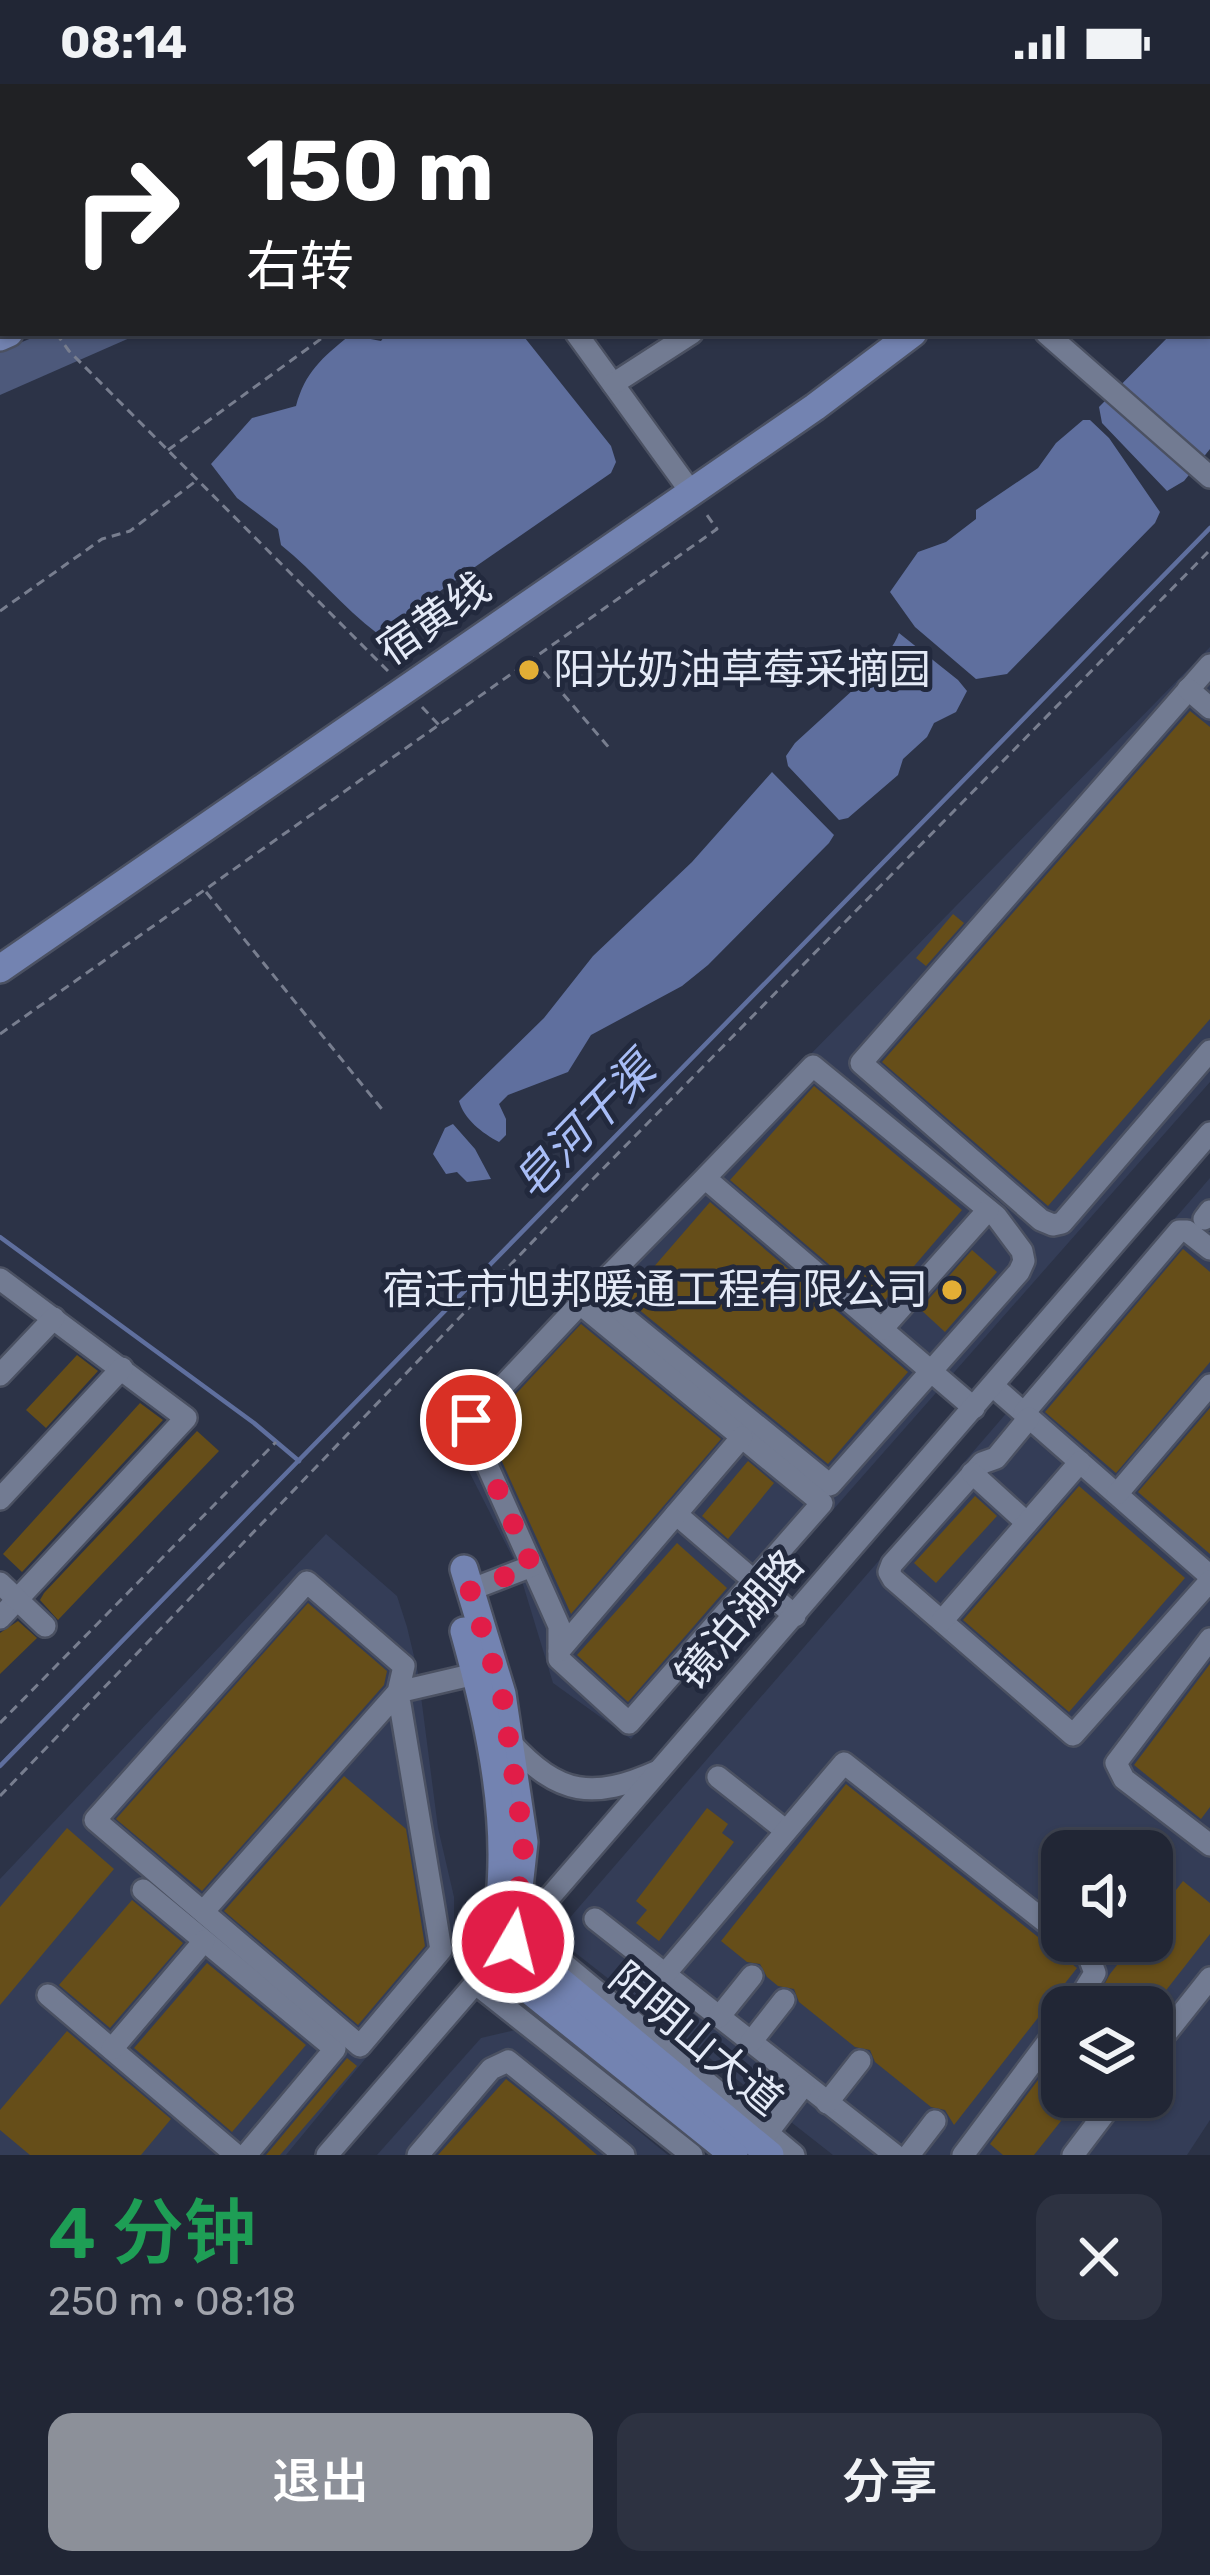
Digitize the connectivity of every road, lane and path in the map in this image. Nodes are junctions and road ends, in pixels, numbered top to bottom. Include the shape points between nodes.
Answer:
1 (58, 336) edge
2 (325, 336) edge
3 (578, 336) edge
4 (687, 336) edge
5 (909, 336) edge
6 (1049, 336) edge
7 (613, 384) junction
8 (166, 451) junction
9 (1210, 477) edge
10 (196, 481) junction
11 (692, 492) junction
12 (1210, 550) edge
13 (0, 611) edge
14 (533, 659) junction
15 (1210, 665) edge
16 (1188, 689) junction
17 (405, 690) junction
18 (1210, 708) edge
19 (440, 724) junction
20 (611, 750) dead end
21 (204, 890) junction
22 (0, 970) edge
23 (0, 1034) edge
24 (1210, 1051) edge
25 (385, 1113) dead end
26 (1210, 1133) edge
27 (705, 1178) junction
28 (988, 1210) junction
29 (1210, 1249) edge
30 (0, 1279) edge
31 (54, 1318) junction
32 (882, 1330) junction
33 (122, 1368) junction
34 (932, 1372) junction
35 (0, 1375) edge
36 (1210, 1385) edge
37 (993, 1386) junction
38 (974, 1408) junction
39 (1026, 1416) junction
40 (742, 1437) junction
41 (276, 1442) dead end
42 (1080, 1462) junction
43 (972, 1473) junction
44 (1117, 1494) junction
45 (0, 1498) edge
46 (676, 1514) junction
47 (1027, 1522) junction
48 (532, 1566) junction
49 (1210, 1578) edge
50 (460, 1580) joint
51 (754, 1582) junction
52 (0, 1583) edge
53 (17, 1600) junction
54 (795, 1616) junction
55 (0, 1618) edge
56 (942, 1622) junction
57 (45, 1626) dead end
58 (1210, 1639) edge
59 (558, 1652) junction
60 (485, 1672) junction
61 (398, 1692) junction
62 (0, 1723) edge
63 (511, 1742) junction
64 (664, 1768) junction
65 (718, 1777) dead end
66 (0, 1796) edge
67 (784, 1831) junction
68 (1208, 1840) edge
69 (142, 1890) dead end
70 (203, 1912) junction
71 (595, 1918) dead end
72 (1041, 1919) edge
73 (204, 1941) junction
74 (501, 1954) junction
75 (665, 1974) junction
76 (752, 1976) dead end
77 (1207, 1986) edge
78 (48, 1995) dead end
79 (784, 2000) dead end
80 (719, 2018) junction
81 (1173, 2026) edge
82 (751, 2042) junction
83 (112, 2049) junction
84 (1041, 2051) edge
85 (860, 2061) dead end
86 (804, 2084) junction
87 (827, 2103) junction
88 (1101, 2118) edge
89 (935, 2121) dead end
90 (757, 2147) edge
91 (236, 2155) edge
92 (246, 2155) edge
93 (327, 2155) edge
94 (418, 2155) edge
95 (624, 2155) edge
96 (692, 2155) edge
97 (794, 2155) edge
98 (895, 2155) edge
99 (909, 2155) edge
100 (963, 2155) edge
101 (1072, 2155) edge

1 - 8 path
2 - 8 path
3 - 7 street
4 - 7 street
5 - 11 main road, 宿黄线
6 - 9 street
7 - 11 street
8 - 10 path
10 - 13 path
10 - 17 path
11 - 14 path via 716,529
11 - 17 main road, 宿黄线
12 - 66 path
14 - 19 path
14 - 20 path
15 - 16 street
16 - 18 street
16 - 24 street via 861,1063 1053,1225
17 - 19 path
17 - 22 main road, 宿黄线
19 - 21 path
21 - 23 path
21 - 25 path
26 - 37 street, 镜泊湖路
27 - 28 street via 812,1066
27 - 32 street
27 - 34 street via 592,1292 830,1485
28 - 32 street
28 - 34 street via 1024,1261
29 - 39 street via 1179,1231
30 - 31 street
31 - 33 street
31 - 35 street
32 - 34 street
33 - 45 street
33 - 53 street via 186,1418
34 - 38 street
36 - 44 street
37 - 38 street, 镜泊湖路
37 - 39 street
38 - 54 street, 镜泊湖路
39 - 42 street
39 - 43 street via 996,1458
40 - 46 street
40 - 48 street via 585,1308 571,1310 471,1420
40 - 51 street via 822,1503
41 - 62 path
42 - 44 street
42 - 47 street
43 - 47 street
43 - 56 street via 889,1572
44 - 49 street
46 - 51 street
46 - 59 street
47 - 56 street
48 - 50 street
48 - 59 street via 560,1626
49 - 56 street via 1073,1735
50 - 60 main road
51 - 54 street
51 - 59 street via 629,1723
52 - 53 street
53 - 55 street
53 - 57 street
54 - 64 street, 镜泊湖路
58 - 68 street via 1115,1763
60 - 61 street
60 - 63 main road
60 - 74 main road via 502,1855
61 - 70 street
61 - 70 street via 441,1950 360,2046
61 - 70 street via 404,1666 307,1582 95,1820
63 - 64 street via 536,1769 572,1788 607,1790
63 - 74 main road via 524,1842
64 - 74 street, 镜泊湖路
65 - 67 street
67 - 72 street via 844,1763
67 - 75 street
69 - 73 street
71 - 75 street
73 - 83 street
73 - 92 street via 334,2049
74 - 90 main road, 阳明山大道
74 - 93 street, 镜泊湖路
74 - 96 street
75 - 80 street
76 - 80 street
77 - 81 street
78 - 83 street
79 - 82 street
80 - 82 street
82 - 86 street
83 - 91 street
84 - 100 street
85 - 87 street
86 - 87 street
86 - 90 street
87 - 98 street
88 - 101 street
89 - 99 street
90 - 97 street
94 - 95 street via 490,2069 508,2061

